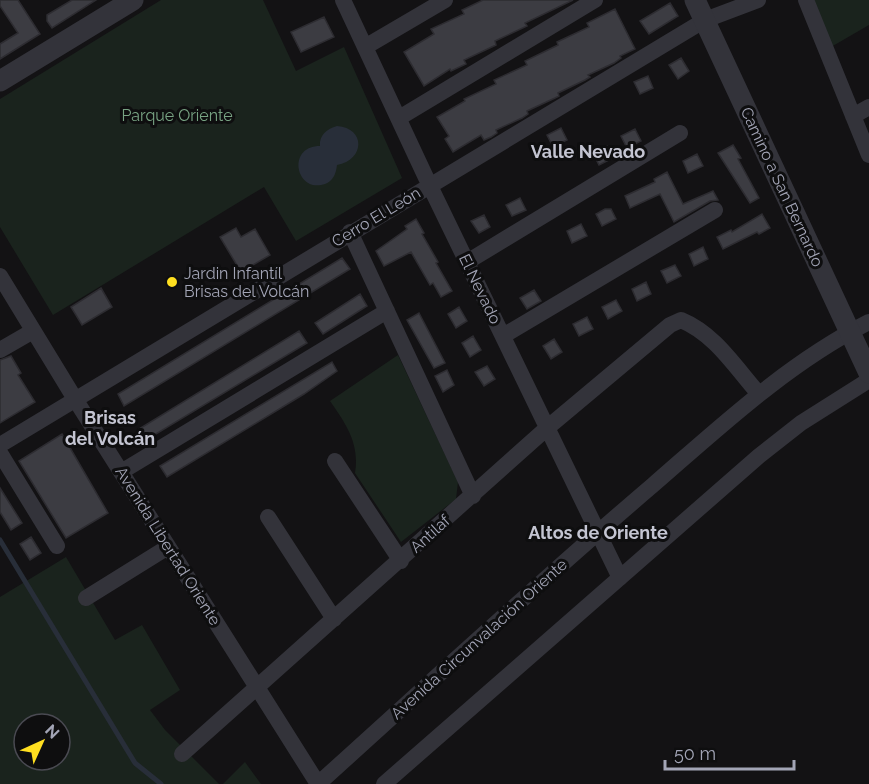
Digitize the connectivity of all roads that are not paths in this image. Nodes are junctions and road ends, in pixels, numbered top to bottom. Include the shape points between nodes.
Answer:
1 (133, 0) edge
2 (343, 0) edge
3 (445, 0) edge
4 (595, 0) edge
5 (695, 0) edge
6 (758, 0) edge
7 (806, 0) edge
8 (705, 20) junction
9 (365, 47) junction
10 (0, 81) edge
11 (869, 107) edge
12 (853, 116) junction
13 (399, 118) junction
14 (680, 133) dead end
15 (869, 155) edge
16 (429, 184) junction
17 (715, 210) dead end
18 (350, 232) junction
19 (467, 262) junction
20 (0, 276) edge
21 (387, 311) junction
22 (869, 322) edge
23 (33, 331) junction
24 (849, 332) junction
25 (503, 336) junction
26 (0, 350) edge
27 (869, 373) edge
28 (869, 380) edge
29 (759, 393) junction
30 (75, 399) junction
31 (547, 428) junction
32 (0, 445) edge
33 (0, 453) edge
34 (335, 461) dead end
35 (121, 472) junction
36 (473, 496) junction
37 (268, 516) dead end
38 (598, 532) junction
39 (57, 546) dead end
40 (168, 547) junction
41 (401, 561) junction
42 (620, 578) junction
43 (86, 598) dead end
44 (334, 619) junction
45 (256, 687) junction
46 (182, 754) dead end
47 (318, 784) edge
48 (384, 784) edge

1 - 10 street
2 - 9 street, El Nevado
3 - 9 street
4 - 13 street
5 - 8 street, Camino a San Bernardo
6 - 8 street, Cerro El León
7 - 12 street
8 - 16 street, Cerro El León
8 - 24 street, Camino a San Bernardo
9 - 13 street, El Nevado
11 - 12 street
12 - 15 street
13 - 16 street, El Nevado
14 - 19 street
16 - 18 street, Cerro El León
16 - 19 street, El Nevado
17 - 25 street
18 - 21 street
18 - 30 street, Cerro El León
19 - 25 street, El Nevado
20 - 23 street, Avenida Libertad Oriente
21 - 35 street
21 - 36 street
22 - 24 street, Avenida Circunvalación Oriente
23 - 26 street
23 - 30 street, Avenida Libertad Oriente
24 - 27 street, Camino a San Bernardo
24 - 29 street, Avenida Circunvalación Oriente
25 - 31 street, El Nevado
28 - 42 street via 801,423 759,456
29 - 31 street, Antilaf via 707,334 681,320 670,325
29 - 38 street, Avenida Circunvalación Oriente
30 - 32 street, Cerro El León
30 - 35 street, Avenida Libertad Oriente
31 - 36 street, Antilaf
31 - 38 street, El Nevado
33 - 39 street
34 - 41 street
35 - 40 street, Avenida Libertad Oriente
36 - 41 street, Antilaf
37 - 44 street
38 - 42 street, El Nevado
38 - 47 street, Avenida Circunvalación Oriente
40 - 43 street
40 - 45 street, Avenida Libertad Oriente
41 - 44 street, Antilaf
42 - 48 street
44 - 45 street, Antilaf
45 - 46 street, Antilaf
45 - 47 street, Avenida Libertad Oriente

